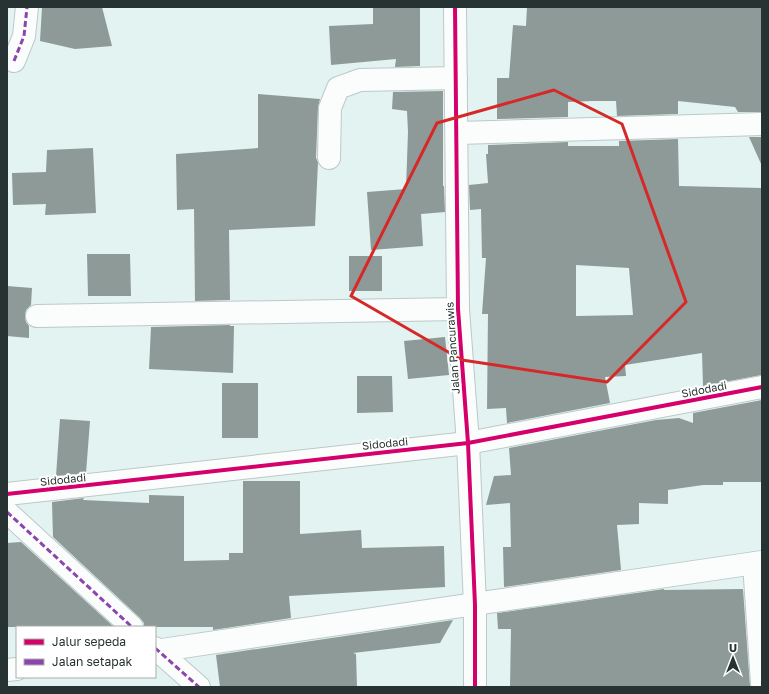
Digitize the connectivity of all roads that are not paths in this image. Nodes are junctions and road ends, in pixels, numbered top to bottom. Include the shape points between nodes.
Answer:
1 (27, 7) edge
2 (455, 7) edge
3 (14, 61) dead end
4 (456, 78) junction
5 (762, 124) edge
6 (457, 133) junction
7 (329, 158) dead end
8 (458, 309) junction
9 (37, 316) dead end
10 (762, 387) edge
11 (468, 443) junction
12 (7, 494) edge
13 (7, 512) edge
14 (758, 562) edge
15 (475, 605) junction
16 (131, 626) edge
17 (156, 650) edge
18 (762, 683) edge
19 (199, 687) edge
20 (476, 687) edge

1 - 3 street via 24,36
2 - 4 street, Jalan Pancurawis
4 - 6 street, Jalan Pancurawis
4 - 7 street via 360,80 338,88 330,108
5 - 6 street
6 - 8 street, Jalan Pancurawis
8 - 9 street
8 - 11 street, Jalan Pancurawis
10 - 11 street, Sidodadi
11 - 12 street, Sidodadi
11 - 15 street, Jalan Pancurawis
13 - 16 street
14 - 15 street
14 - 18 street
15 - 17 street
15 - 20 street, Jalan Pancurawis
17 - 19 street

